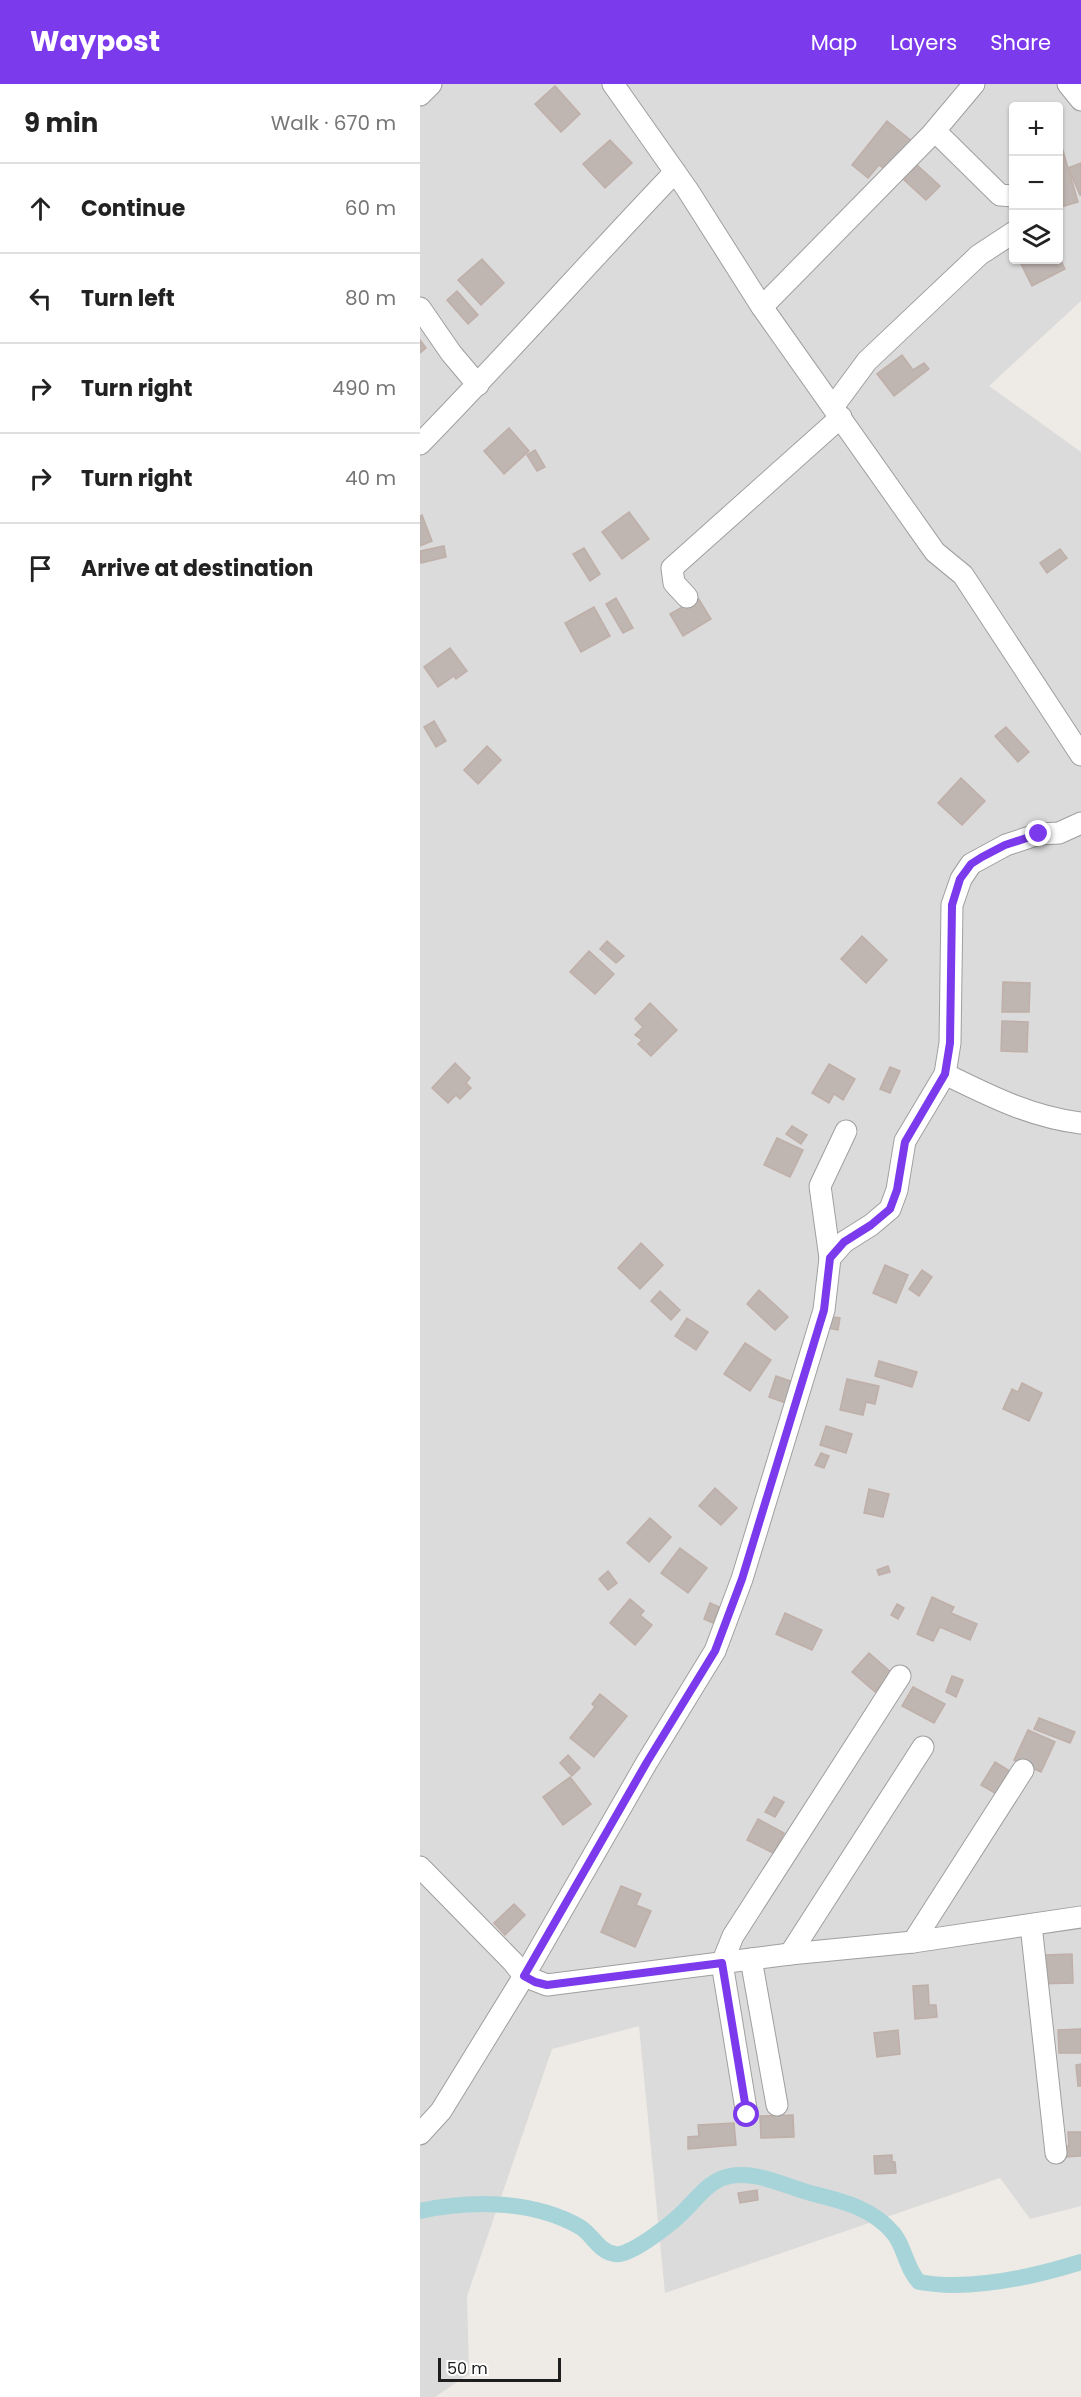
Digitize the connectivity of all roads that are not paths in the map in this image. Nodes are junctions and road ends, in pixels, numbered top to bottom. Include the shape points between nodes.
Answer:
1 (431, 84) edge
2 (974, 84) edge
3 (1068, 84) edge
4 (618, 86) edge
5 (420, 95) edge
6 (1081, 100) edge
7 (935, 131) junction
8 (675, 172) junction
9 (1009, 196) edge
10 (1009, 235) edge
11 (762, 307) junction
12 (420, 308) edge
13 (478, 385) junction
14 (837, 412) junction
15 (420, 444) edge
16 (687, 597) dead end
17 (1081, 755) edge
18 (1078, 827) edge
19 (945, 1074) junction
20 (1081, 1124) edge
21 (846, 1131) dead end
22 (830, 1258) junction
23 (900, 1676) dead end
24 (923, 1747) dead end
25 (1023, 1770) dead end
26 (420, 1867) edge
27 (1081, 1917) edge
28 (1031, 1924) junction
29 (913, 1942) junction
30 (790, 1954) junction
31 (751, 1959) junction
32 (722, 1963) junction
33 (524, 1976) junction
34 (777, 2105) dead end
35 (747, 2115) dead end
36 (424, 2121) edge
37 (1056, 2153) dead end

1 - 5 street
2 - 7 street
3 - 6 street
4 - 8 street
7 - 9 street via 1000,195
7 - 11 street
8 - 11 street
8 - 13 street
10 - 14 street via 979,255 867,361
11 - 14 street
12 - 13 street
13 - 15 street
14 - 16 street via 672,568 674,584
14 - 17 street via 935,552 963,575
18 - 19 street via 1005,845 971,864 960,879 952,905 950,1043
19 - 20 street via 1016,1108
19 - 22 street via 905,1142 890,1209 844,1242
21 - 22 street via 820,1186
22 - 33 street via 824,1310 742,1579 715,1651
23 - 32 street via 733,1936
24 - 30 street
25 - 29 street
26 - 33 street
27 - 28 street
28 - 29 street
28 - 37 street
29 - 30 street
30 - 31 street
31 - 32 street
31 - 34 street
32 - 33 street via 547,1985
32 - 35 street
33 - 36 street

